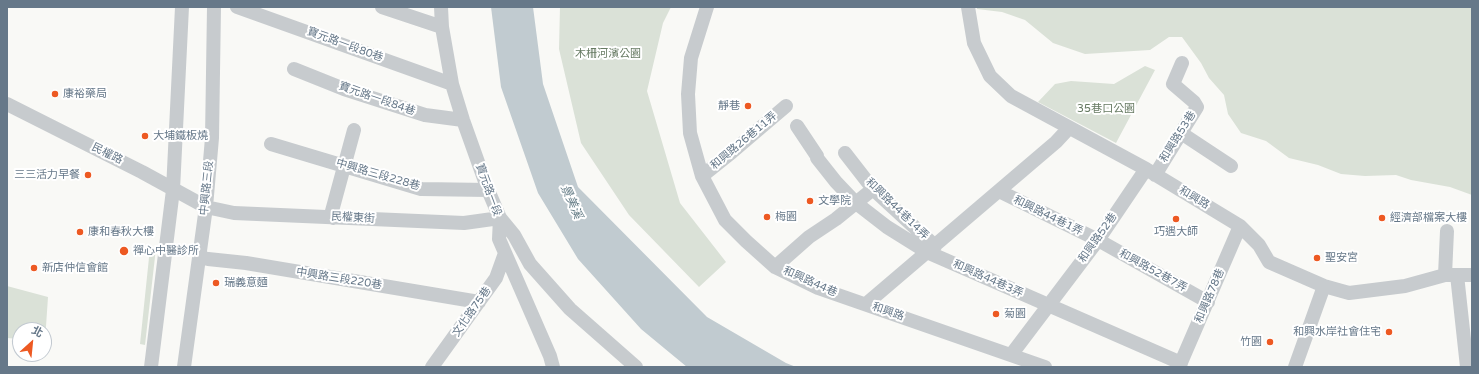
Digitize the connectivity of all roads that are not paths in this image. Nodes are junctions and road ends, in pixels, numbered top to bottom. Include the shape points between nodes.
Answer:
1 (182, 7) edge
2 (214, 7) edge
3 (237, 7) edge
4 (382, 7) edge
5 (441, 7) edge
6 (707, 7) edge
7 (968, 7) edge
8 (442, 27) junction
9 (1182, 63) dead end
10 (294, 68) dead end
11 (452, 84) junction
12 (7, 104) edge
13 (786, 106) dead end
14 (463, 120) junction
15 (798, 126) dead end
16 (1069, 128) junction
17 (354, 130) dead end
18 (1181, 133) junction
19 (271, 144) dead end
20 (845, 153) dead end
21 (344, 166) junction
22 (1231, 166) dead end
23 (1150, 172) junction
24 (702, 176) junction
25 (873, 189) junction
26 (173, 190) junction
27 (488, 190) junction
28 (998, 191) junction
29 (856, 203) junction
30 (206, 207) junction
31 (333, 218) junction
32 (500, 218) junction
33 (1240, 226) junction
34 (1447, 231) dead end
35 (1098, 240) junction
36 (931, 249) junction
37 (505, 254) junction
38 (199, 257) junction
39 (775, 267) junction
40 (1472, 274) edge
41 (1451, 275) junction
42 (1324, 286) junction
43 (479, 302) junction
44 (1208, 302) junction
45 (866, 304) junction
46 (1048, 306) junction
47 (1011, 355) junction
48 (1180, 365) edge
49 (152, 367) edge
50 (184, 367) edge
51 (432, 367) edge
52 (553, 367) edge
53 (636, 367) edge
54 (1045, 367) edge
55 (1295, 367) edge
56 (1468, 367) edge

1 - 26 street
2 - 30 street, 中興路三段 via 212,138
3 - 11 street, 寶元路一段80巷
4 - 8 street
5 - 8 street, 寶元路一段
6 - 24 street, 和興路44巷 via 691,58 688,94 690,133
7 - 16 street, 和興路 via 974,43 990,76 1011,96
8 - 11 street, 寶元路一段
9 - 18 street, 和興路53巷 via 1173,84 1197,107
10 - 14 street, 寶元路一段84巷 via 344,89 425,115
11 - 14 street, 寶元路一段
12 - 26 street, 民權路
13 - 24 street, 和興路26巷11弄
14 - 27 street, 寶元路一段
15 - 29 street via 817,157
16 - 23 street, 和興路
16 - 28 street
17 - 21 street
18 - 22 street
18 - 23 street, 和興路53巷
19 - 21 street, 中興路三段228巷
20 - 25 street, 和興路44巷14弄
21 - 27 street, 中興路三段228巷 via 421,189
21 - 31 street via 332,211
23 - 33 street, 和興路
23 - 35 street, 和興路52巷
24 - 39 street, 和興路44巷 via 725,220
25 - 29 street
25 - 36 street, 和興路44巷14弄
26 - 30 street, 民權路
26 - 49 street
27 - 32 street, 寶元路一段
28 - 35 street, 和興路44巷1弄
28 - 36 street
29 - 36 street via 887,227
29 - 39 street
30 - 31 street, 民權東街 via 234,213
30 - 38 street, 中興路三段
31 - 32 street, 民權東街 via 464,223
32 - 37 street, 寶元路一段 via 499,239
32 - 53 street via 530,264 570,309
33 - 42 street, 和興路 via 1259,245 1269,262
33 - 44 street, 和興路78巷
34 - 41 street
35 - 44 street, 和興路52巷7弄
35 - 46 street, 和興路52巷
36 - 45 street
36 - 46 street, 和興路44巷3弄
37 - 43 street, 文化路75巷 via 496,278
37 - 52 street, 寶元路一段
38 - 43 street, 中興路三段220巷
38 - 50 street, 中興路三段
39 - 45 street, 和興路44巷 via 818,288
40 - 41 street, 和興路
41 - 42 street, 和興路 via 1405,286 1349,293
41 - 56 street
42 - 55 street
43 - 51 street, 文化路75巷
44 - 48 street, 和興路78巷
45 - 47 street, 和興路
46 - 47 street, 和興路52巷
46 - 48 street
47 - 54 street, 和興路

